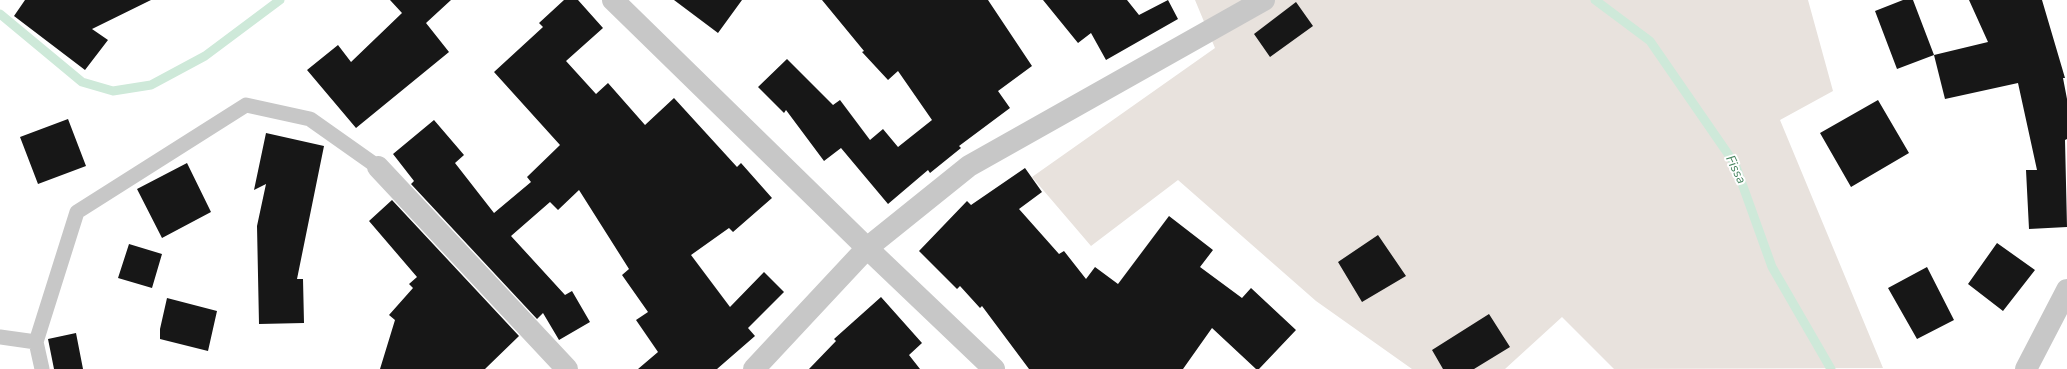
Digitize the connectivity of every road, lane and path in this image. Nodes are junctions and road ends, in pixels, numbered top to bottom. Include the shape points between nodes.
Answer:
1 (613, 0) edge
2 (1264, 0) edge
3 (378, 167) joint
4 (867, 248) junction
5 (2067, 290) edge
6 (0, 337) edge
7 (36, 342) junction
8 (42, 369) edge
9 (567, 369) edge
10 (754, 369) edge
11 (994, 369) edge
12 (2026, 369) edge

1 - 4 street
2 - 4 street via 969,166
3 - 7 lane via 310,119 246,105 78,212
3 - 9 street
4 - 10 street
4 - 11 street
5 - 12 street
6 - 7 lane
7 - 8 lane

